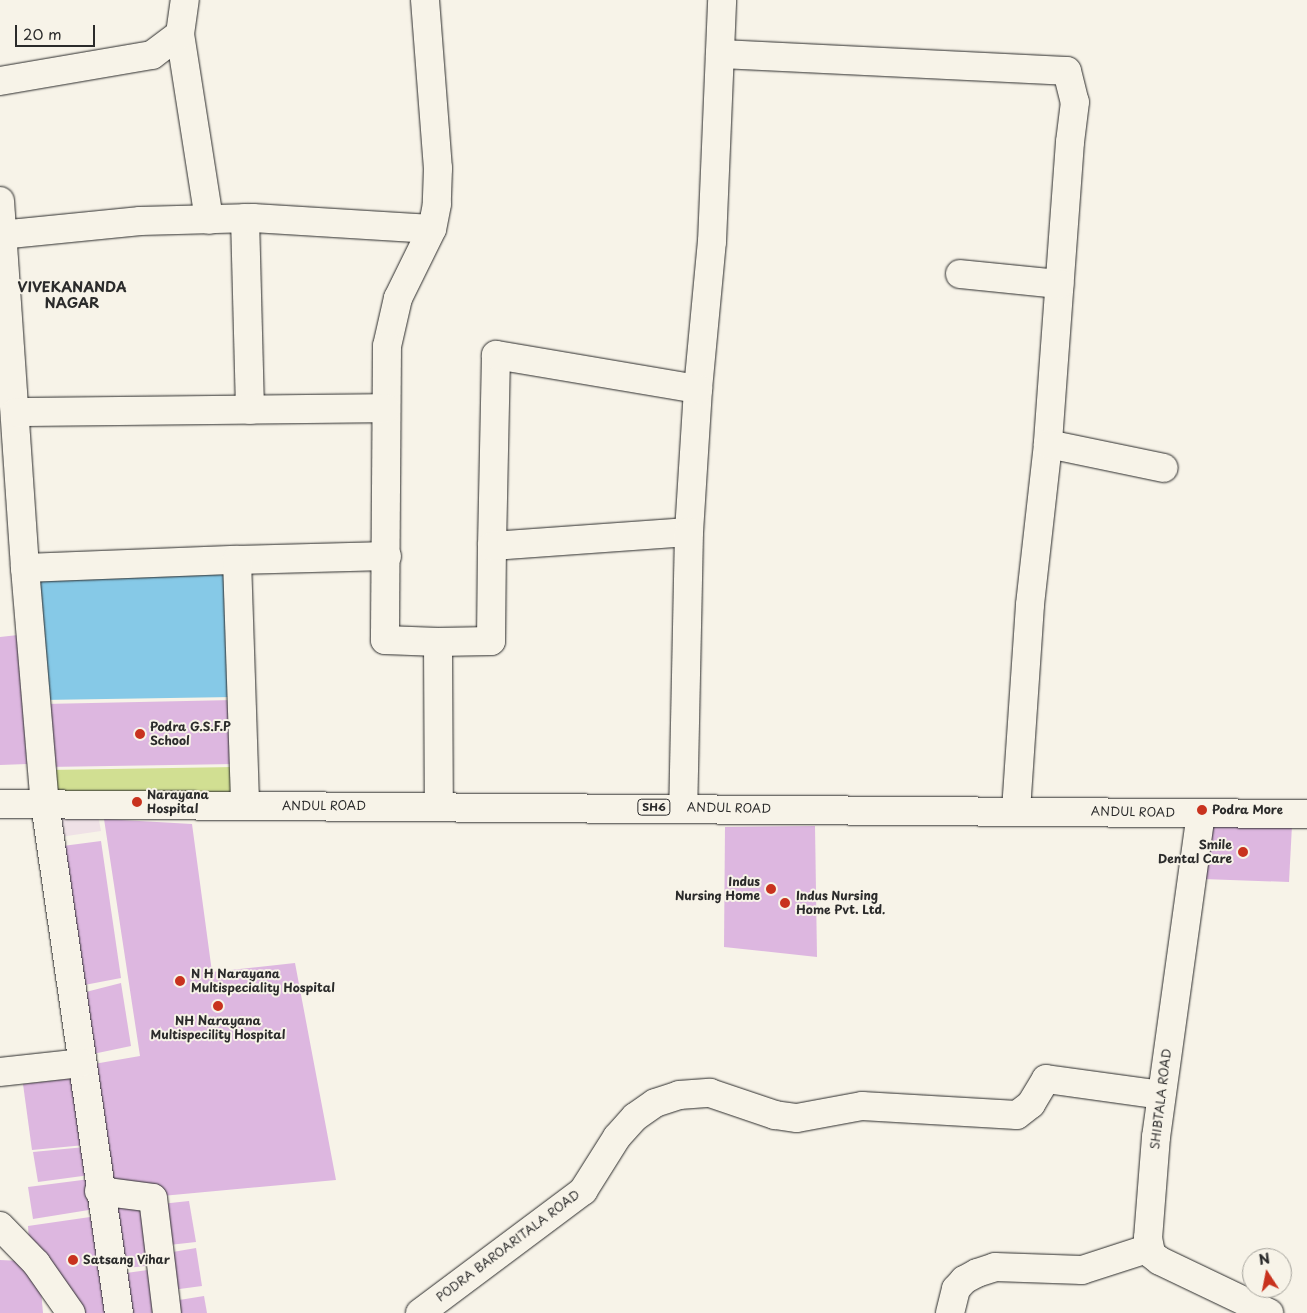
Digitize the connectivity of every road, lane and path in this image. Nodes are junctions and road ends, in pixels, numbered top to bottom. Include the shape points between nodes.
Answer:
1 (185, 0) edge
2 (425, 0) edge
3 (722, 0) edge
4 (180, 34) junction
5 (720, 54) junction
6 (0, 80) edge
7 (0, 201) edge
8 (245, 218) junction
9 (209, 220) junction
10 (432, 229) junction
11 (2, 234) edge
12 (960, 274) dead end
13 (1059, 284) junction
14 (7, 371) edge
15 (698, 389) junction
16 (386, 408) junction
17 (250, 410) junction
18 (16, 412) junction
19 (1048, 444) junction
20 (1164, 468) dead end
21 (689, 532) junction
22 (492, 546) junction
23 (387, 556) junction
24 (238, 560) junction
25 (25, 568) junction
26 (438, 642) junction
27 (0, 804) edge
28 (45, 804) junction
29 (245, 805) junction
30 (439, 806) junction
31 (683, 808) junction
32 (1016, 811) junction
33 (1201, 813) junction
34 (1307, 814) edge
35 (81, 1064) junction
36 (0, 1072) edge
37 (1161, 1095) junction
38 (99, 1191) junction
39 (0, 1226) edge
40 (1150, 1248) junction
41 (71, 1313) edge
42 (119, 1313) edge
43 (167, 1313) edge
44 (420, 1313) edge
45 (950, 1313) edge
46 (1269, 1313) edge

1 - 4 street
2 - 10 street via 438,168
3 - 5 street
4 - 6 street via 152,56
4 - 9 street
5 - 13 street via 1067,71 1075,102
5 - 15 street via 712,242
7 - 11 street
8 - 9 street
8 - 10 street
8 - 17 street
9 - 11 street via 140,221
10 - 16 street via 398,298 387,346
11 - 14 street
12 - 13 street
13 - 19 street
14 - 18 street
15 - 21 street
15 - 22 street via 496,355
16 - 17 street
16 - 23 street
17 - 18 street
18 - 25 street
19 - 20 street
19 - 32 street via 1030,605
21 - 22 street
21 - 31 street
22 - 26 street via 491,641
23 - 24 street
23 - 26 street via 385,640
24 - 25 street
24 - 29 street
25 - 28 street
26 - 30 street
27 - 28 street, ANDUL ROAD / SH6
28 - 29 street, ANDUL ROAD / SH6
28 - 35 street
29 - 30 street, ANDUL ROAD / SH6
30 - 31 street, ANDUL ROAD / SH6
31 - 32 street, ANDUL ROAD / SH6
32 - 33 street, ANDUL ROAD / SH6
33 - 34 street, ANDUL ROAD / SH6
33 - 37 street, SHIBTALA ROAD
35 - 36 street
35 - 38 street
37 - 40 street, SHIBTALA ROAD via 1148,1238
37 - 44 street, PODRA BAROARITALA ROAD via 1046,1079 1031,1104 1017,1115 862,1106 797,1118 767,1113 710,1093 680,1094 655,1103 635,1117 617,1137 583,1190
38 - 42 street
38 - 43 street via 153,1198
39 - 41 street via 36,1263
40 - 45 street via 1082,1270 995,1267 960,1284
40 - 46 street via 1151,1254 1160,1261

